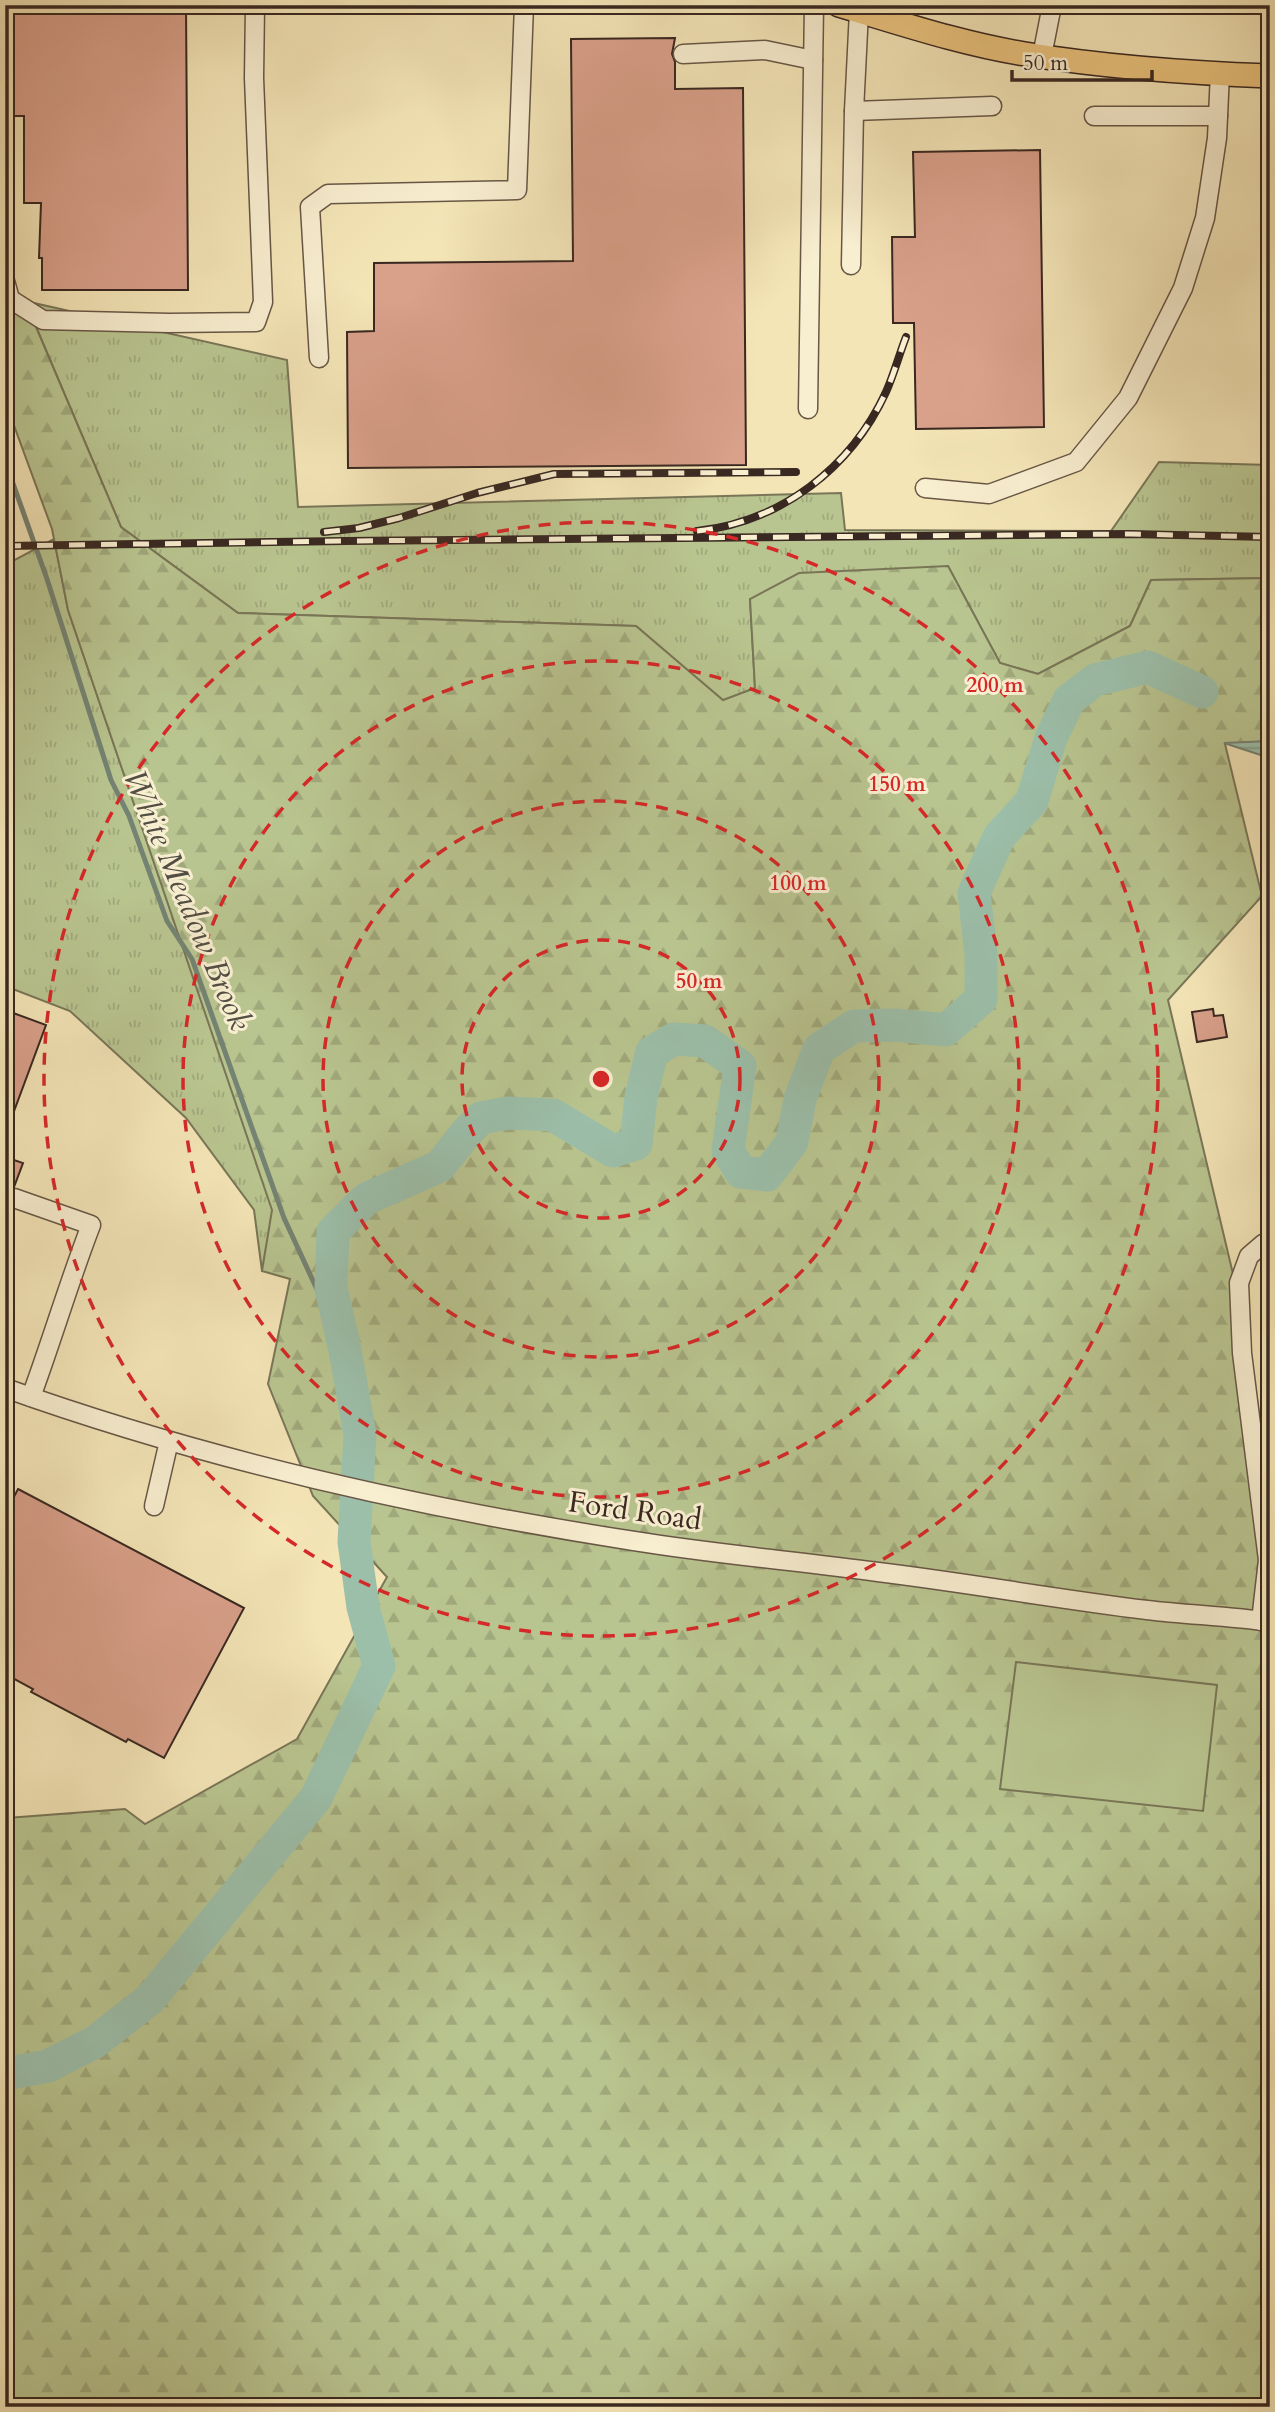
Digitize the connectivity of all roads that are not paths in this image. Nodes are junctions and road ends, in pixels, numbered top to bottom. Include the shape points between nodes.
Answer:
1 (255, 5) edge
2 (524, 5) edge
3 (814, 5) edge
4 (1052, 5) edge
5 (849, 8) edge
6 (683, 54) dead end
7 (1042, 57) junction
8 (813, 60) junction
9 (1220, 73) junction
10 (1270, 76) edge
11 (992, 106) dead end
12 (854, 111) junction
13 (1094, 116) dead end
14 (1218, 116) junction
15 (851, 265) dead end
16 (5, 281) edge
17 (319, 358) dead end
18 (808, 409) dead end
19 (925, 488) dead end
20 (14, 1198) dead end
21 (1270, 1243) edge
22 (5, 1388) edge
23 (31, 1397) junction
24 (169, 1441) junction
25 (154, 1506) dead end
26 (1266, 1621) edge

1 - 16 street via 263,302 256,322 43,320 10,299
2 - 17 street via 517,190 328,194 310,206
3 - 8 street
4 - 7 street
5 - 7 main road via 995,49
5 - 12 street
6 - 8 street via 765,50
7 - 9 main road
8 - 18 street
9 - 10 main road
9 - 14 street
11 - 12 street
12 - 15 street
13 - 14 street
14 - 19 street via 1205,218 1184,288 1128,398 1076,461 989,494
20 - 23 street via 91,1225
21 - 26 street via 1249,1256 1239,1283 1242,1353 1268,1560
22 - 23 street, Ford Road
23 - 24 street, Ford Road
24 - 25 street
24 - 26 street, Ford Road via 336,1486 637,1542 1149,1610

